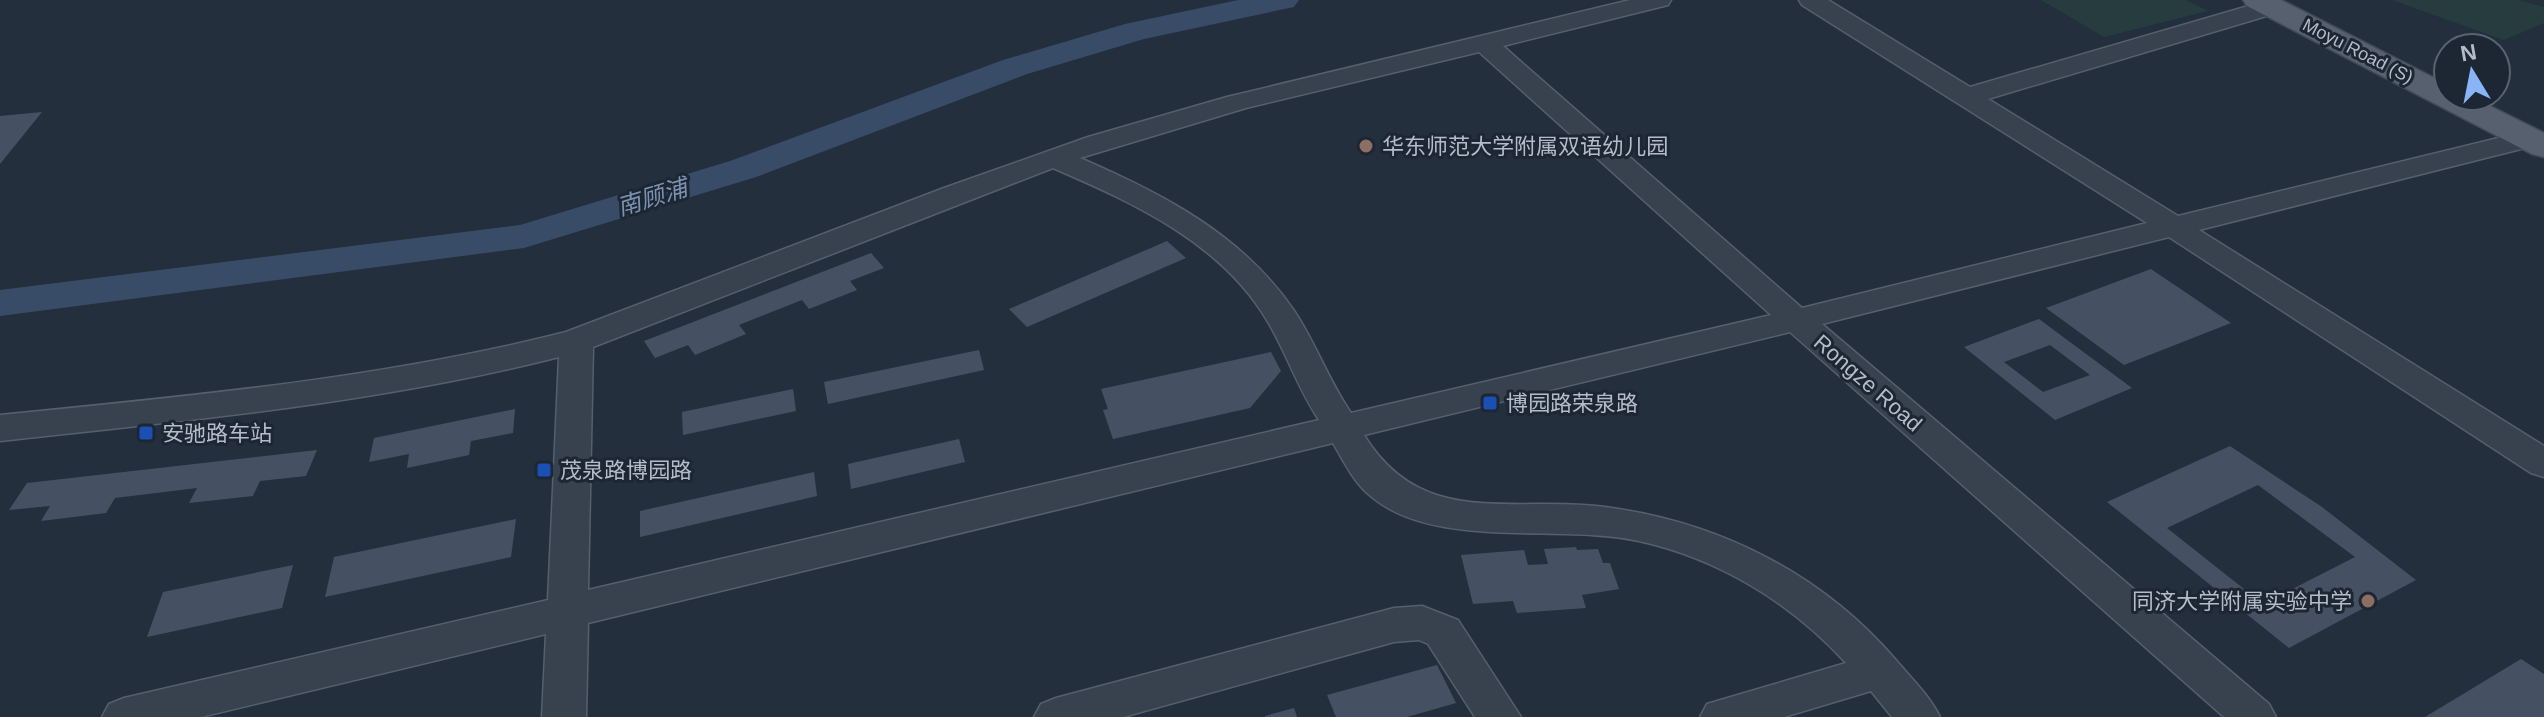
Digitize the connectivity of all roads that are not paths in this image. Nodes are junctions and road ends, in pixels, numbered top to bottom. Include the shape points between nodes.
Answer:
1 (1659, 0) edge
2 (1811, 0) edge
3 (2277, 2) edge
4 (1485, 44) junction
5 (2432, 66) edge
6 (1966, 97) junction
7 (2512, 110) edge
8 (2540, 131) edge
9 (1055, 158) junction
10 (2171, 225) junction
11 (1796, 320) junction
12 (576, 341) junction
13 (1342, 427) junction
14 (0, 428) edge
15 (2544, 464) edge
16 (568, 610) junction
17 (1879, 671) junction
18 (124, 717) edge
19 (564, 717) edge
20 (1056, 717) edge
21 (1499, 717) edge
22 (1722, 717) edge
23 (1918, 717) edge
24 (2254, 717) edge

1 - 4 street
2 - 6 street
3 - 5 main road, Moyu Road (S)
3 - 6 street
3 - 8 main road, Moyu Road (S)
4 - 9 street via 1241,101
4 - 11 street, Rongze Road
6 - 10 street
7 - 8 main road
8 - 10 street
9 - 12 street
9 - 13 street via 1175,217 1255,277
10 - 11 street
10 - 15 street
11 - 13 street
11 - 24 street, Rongze Road
12 - 14 street via 378,382
12 - 16 street
13 - 16 street
13 - 17 street via 1367,470 1387,488 1428,508 1480,520 1632,524 1743,564 1801,596
16 - 18 street
16 - 19 street
17 - 22 street
17 - 23 street
20 - 21 street via 1394,625 1422,623 1443,632

